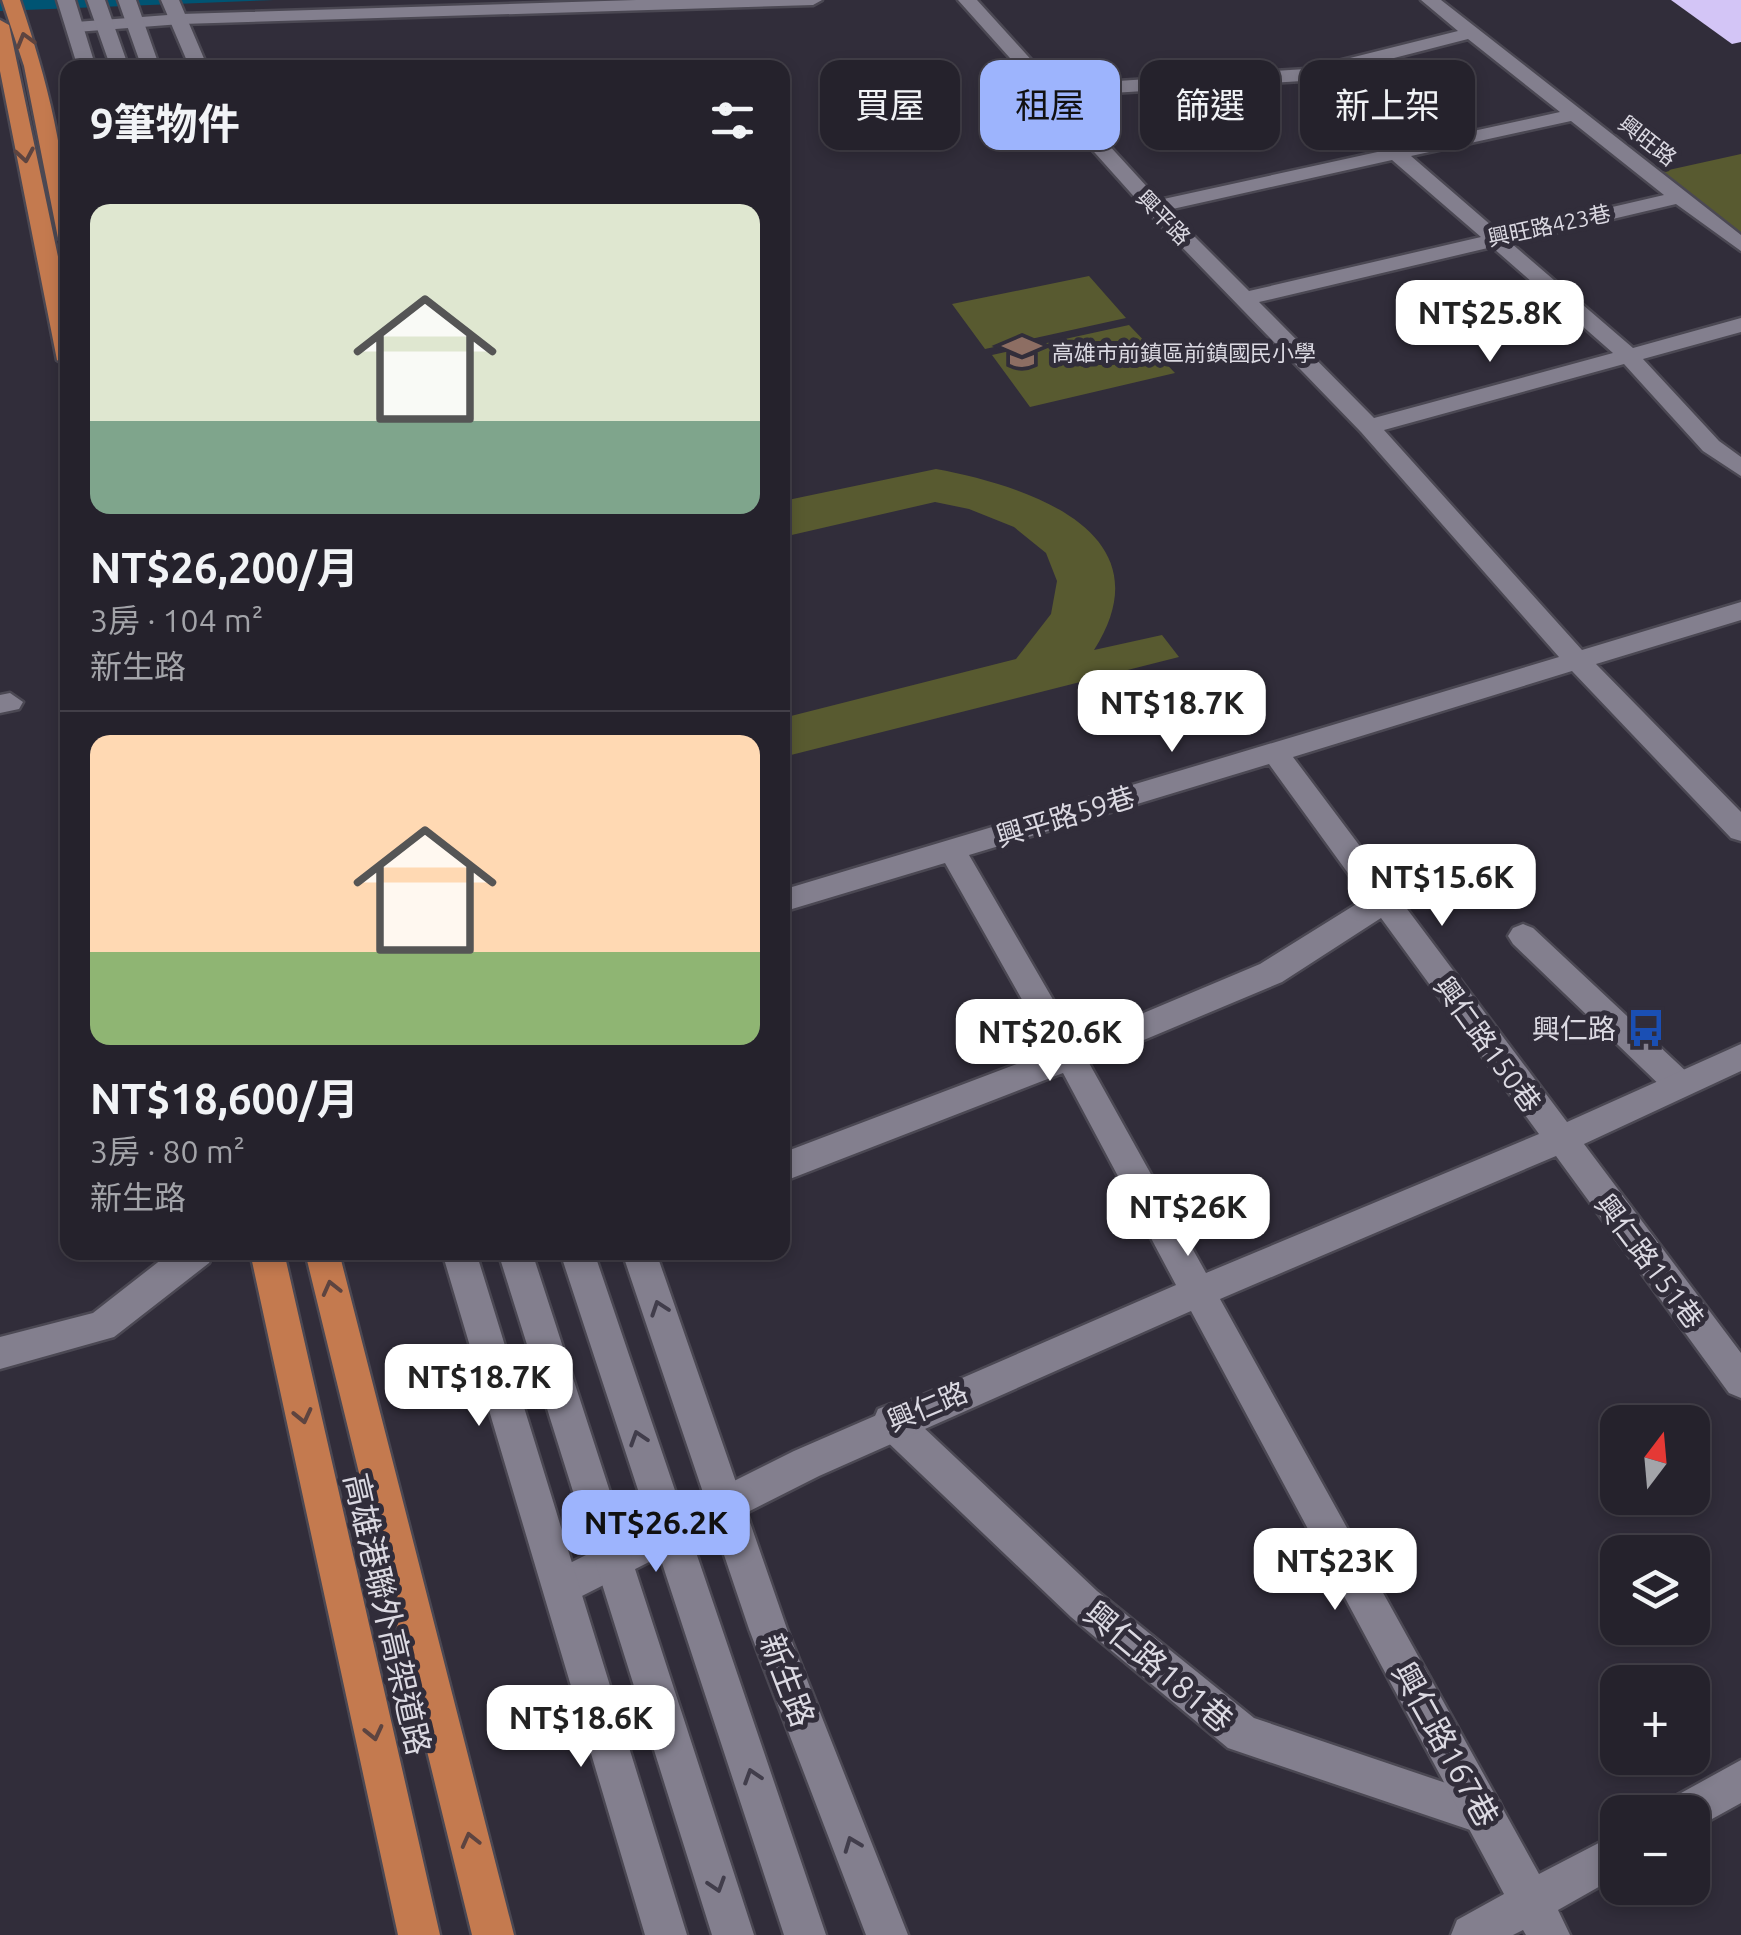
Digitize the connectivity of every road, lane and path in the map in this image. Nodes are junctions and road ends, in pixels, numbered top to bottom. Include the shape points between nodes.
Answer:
1 (11, 0) edge
2 (814, 0) edge
3 (967, 0) edge
4 (1430, 0) edge
5 (175, 9) edge
6 (131, 10) edge
7 (100, 12) edge
8 (70, 13) edge
9 (0, 25) edge
10 (1472, 33) junction
11 (85, 60) edge
12 (117, 60) edge
13 (149, 60) edge
14 (196, 60) edge
15 (1019, 60) edge
16 (1365, 60) edge
17 (1300, 75) edge
18 (1120, 86) edge
19 (1575, 114) junction
20 (1101, 150) edge
21 (1394, 151) junction
22 (1680, 197) junction
23 (60, 200) edge
24 (1154, 206) junction
25 (1492, 237) junction
26 (1741, 245) edge
27 (1244, 299) junction
28 (60, 321) edge
29 (1741, 325) edge
30 (1626, 353) junction
31 (1369, 427) junction
32 (1741, 469) edge
33 (1741, 611) edge
34 (1578, 661) junction
35 (1276, 754) junction
36 (1741, 830) edge
37 (952, 850) junction
38 (790, 899) edge
39 (1384, 901) junction
40 (1523, 936) dead end
41 (1070, 1057) junction
42 (1741, 1057) edge
43 (1679, 1084) junction
44 (1558, 1140) junction
45 (790, 1165) edge
46 (187, 1260) edge
47 (269, 1260) edge
48 (324, 1260) edge
49 (462, 1260) edge
50 (518, 1260) edge
51 (580, 1260) edge
52 (642, 1260) edge
53 (1198, 1290) junction
54 (0, 1353) edge
55 (1741, 1381) edge
56 (891, 1421) junction
57 (724, 1500) junction
58 (669, 1531) junction
59 (613, 1559) junction
60 (563, 1586) junction
61 (1741, 1780) edge
62 (1710, 1798) edge
63 (1485, 1815) junction
64 (1600, 1868) edge
65 (1541, 1919) edge
66 (419, 1935) edge
67 (493, 1935) edge
68 (666, 1935) edge
69 (733, 1935) edge
70 (805, 1935) edge
71 (887, 1935) edge
72 (1472, 1935) edge

23 -> 1 highway
2 - 5 street
3 - 15 street, 興平路
4 - 10 street, 興旺路
5 - 6 street
5 - 14 street
6 - 7 street
6 - 13 street
7 - 8 street
7 - 12 street
8 - 11 street
9 -> 28 highway
10 - 16 street
10 - 19 street, 興旺路
17 - 18 street
19 - 21 street
19 - 22 street, 興旺路
20 - 24 street, 興平路
21 - 24 street
21 - 25 street
22 - 25 street, 興旺路423巷
22 - 26 street, 興旺路
24 - 27 street, 興平路
25 - 27 street, 興旺路423巷
25 - 30 street
27 - 31 street, 興平路
29 - 30 street
30 - 31 street
30 - 32 street via 1711,446
31 - 34 street, 興平路
33 - 34 street, 興平路59巷
34 - 35 street, 興平路59巷
34 - 36 street, 興平路
35 - 37 street, 興平路59巷
35 - 39 street, 興仁路150巷
37 - 38 street, 興平路59巷
37 - 41 street, 興仁路167巷
39 - 41 street via 1271,972
39 - 44 street, 興仁路150巷
40 - 43 street
41 - 45 street
41 - 53 street, 興仁路167巷
42 - 43 street, 興仁路
43 - 44 street, 興仁路
44 - 53 street, 興仁路
44 - 55 street, 興仁路151巷
46 - 54 street via 102,1326
47 -> 66 highway, 高雄港聯外高架道路
67 -> 48 highway, 高雄港聯外高架道路
49 - 60 street
50 - 59 street
58 -> 51 street
57 -> 52 street, 新生路
53 - 56 street, 興仁路
53 - 63 street, 興仁路167巷
56 - 57 street, 興仁路
56 - 63 street, 興仁路181巷 via 1084,1604 1242,1734
57 - 58 street, 興仁路
71 -> 57 street, 新生路
58 - 59 street, 興仁路
70 -> 58 street
59 - 60 street, 興仁路
59 -> 69 street
60 - 68 street
61 - 62 street
63 - 65 street, 興仁路167巷
64 - 65 street
65 - 72 street

